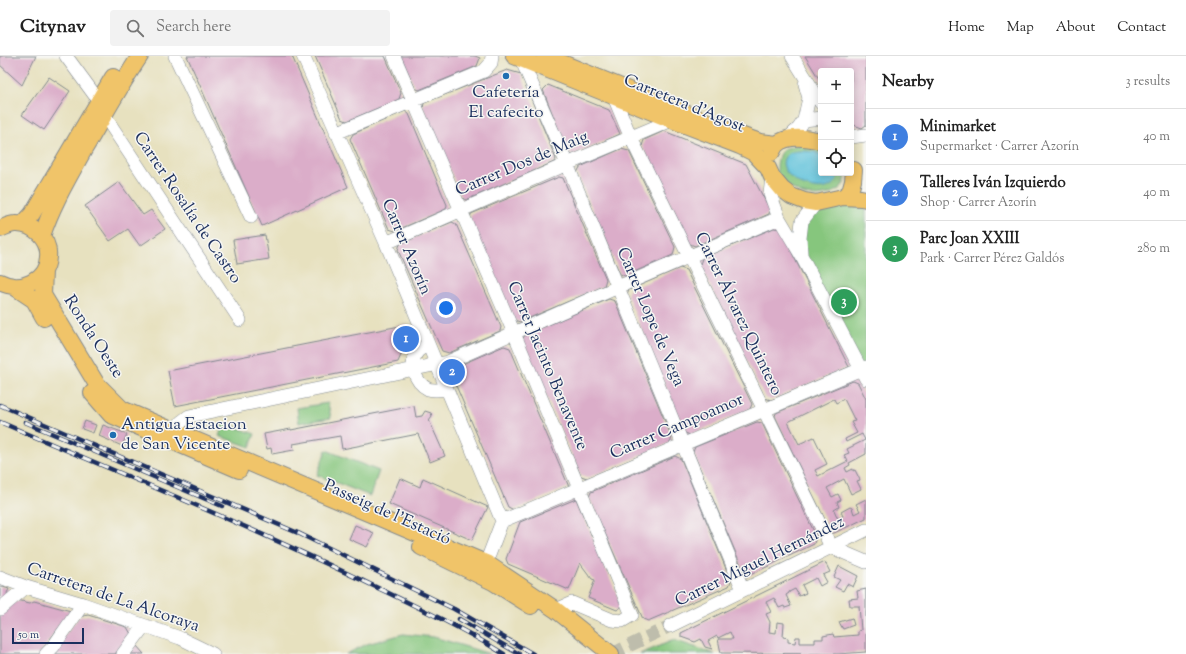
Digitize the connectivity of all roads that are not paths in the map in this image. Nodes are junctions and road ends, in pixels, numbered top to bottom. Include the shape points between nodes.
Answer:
1 (66, 56) edge
2 (127, 56) edge
3 (140, 56) edge
4 (175, 56) edge
5 (303, 56) edge
6 (394, 56) edge
7 (492, 56) edge
8 (545, 56) edge
9 (792, 56) edge
10 (517, 58) edge
11 (560, 64) edge
12 (801, 70) junction
13 (614, 97) junction
14 (818, 97) edge
15 (413, 100) junction
16 (101, 108) junction
17 (818, 118) edge
18 (672, 120) junction
19 (804, 120) junction
20 (336, 133) junction
21 (866, 135) edge
22 (854, 137) edge
23 (631, 138) junction
24 (818, 141) edge
25 (781, 142) junction
26 (567, 164) junction
27 (854, 171) edge
28 (770, 173) junction
29 (853, 176) edge
30 (866, 186) edge
31 (843, 197) junction
32 (866, 199) edge
33 (816, 203) junction
34 (460, 210) junction
35 (251, 217) dead end
36 (779, 218) junction
37 (23, 224) junction
38 (0, 229) edge
39 (42, 236) junction
40 (386, 243) junction
41 (801, 255) junction
42 (690, 256) junction
43 (44, 271) junction
44 (6, 287) edge
45 (618, 287) junction
46 (240, 320) dead end
47 (514, 333) junction
48 (428, 345) junction
49 (436, 364) junction
50 (413, 370) junction
51 (864, 371) edge
52 (447, 390) junction
53 (764, 410) junction
54 (176, 431) junction
55 (149, 432) joint
56 (684, 444) junction
57 (579, 489) junction
58 (502, 521) junction
59 (866, 530) edge
60 (831, 547) junction
61 (866, 562) edge
62 (486, 564) junction
63 (0, 577) edge
64 (26, 587) junction
65 (743, 590) junction
66 (83, 604) junction
67 (0, 609) edge
68 (556, 610) junction
69 (144, 626) junction
70 (670, 626) tunnel mouth
71 (600, 652) edge
72 (46, 654) edge
73 (123, 654) edge
74 (213, 654) edge

1 - 16 street, Carrer Rosalía de Castro
2 - 16 main road
3 - 16 main road
4 - 35 street
5 - 20 street, Carrer Azorín
6 - 15 street, Carrer Jacinto Benavente
7 - 15 street via 491,63 484,71
8 - 11 main road, Carretera d'Agost
9 - 12 street
10 - 11 main road, Carretera d'Agost
10 - 26 street, Carrer Lope de Vega
11 - 13 main road, Carretera d'Agost
11 - 25 main road, Carretera d'Agost via 760,142
12 - 14 street
12 - 19 street via 809,98
13 - 18 main road, Carretera d'Agost
13 - 23 street, Carrer Álvarez Quintero
15 - 20 street
15 - 34 street, Carrer Jacinto Benavente
16 - 37 main road
16 - 39 main road via 48,217
16 - 46 street, Carrer Rosalía de Castro
17 - 19 street
18 - 23 street, Carrer Dos de Maig
18 - 28 main road, Carretera d'Agost via 754,153
19 - 25 street via 799,128
20 - 40 street, Carrer Azorín
21 - 22 street
23 - 26 street, Carrer Dos de Maig
23 - 42 street, Carrer Álvarez Quintero
24 - 25 main road, Carretera d'Agost via 800,138
25 - 28 main road via 771,154
26 - 34 street, Carrer Dos de Maig
26 - 45 street, Carrer Lope de Vega
27 - 30 main road
28 - 33 main road, Carretera d'Agost via 791,196
28 - 36 street via 770,194
29 - 31 main road via 850,192
31 - 32 main road
31 - 33 main road
33 - 41 street via 802,221
34 - 40 street, Carrer Dos de Maig
34 - 47 street, Carrer Jacinto Benavente
36 - 41 street
36 - 42 street
37 - 38 main road via 13,224
37 - 39 main road
39 - 43 main road, Ronda Oeste via 47,245 48,258
40 - 48 street, Carrer Azorín
41 - 51 street
42 - 45 street
42 - 53 street, Carrer Álvarez Quintero
43 - 44 main road, Ronda Oeste via 31,284
43 - 54 main road, Ronda Oeste via 43,294 96,383 122,409
44 - 55 main road, Ronda Oeste via 34,300 86,387 111,415
45 - 47 street
45 - 56 street, Carrer Lope de Vega
47 - 49 street via 448,362
47 - 57 street, Carrer Jacinto Benavente
48 - 49 street, Carrer Azorín
48 - 50 street via 419,350
49 - 50 street
49 - 52 street, Carrer Azorín
50 - 52 street via 419,381 428,389
50 - 54 street via 189,416 181,422
51 - 53 street, Carrer Campoamor
52 - 58 street, Carrer Azorín
53 - 56 street, Carrer Campoamor
53 - 60 street, Carrer Álvarez Quintero
54 - 62 main road, Passeig de l'Estació
55 - 71 main road, Passeig de l'Estació via 421,547 486,579
56 - 57 street, Carrer Campoamor
56 - 65 street, Carrer Lope de Vega
57 - 58 street, Carrer Campoamor
57 - 68 street, Carrer Jacinto Benavente via 632,615 622,621 612,620 572,603
58 - 62 street
59 - 60 street, Carrer Miguel Hernández
60 - 61 street
60 - 65 street, Carrer Miguel Hernández
62 - 68 main road, Passeig de l'Estació
63 - 64 street, Carretera de La Alcoraya
64 - 66 street, Carretera de La Alcoraya
64 - 67 street
65 - 70 street, Carrer Miguel Hernández
66 - 69 street, Carretera de La Alcoraya
66 - 72 street
68 - 71 main road, Passeig de l'Estació
69 - 73 street
69 - 74 street, Carretera de La Alcoraya via 180,638

